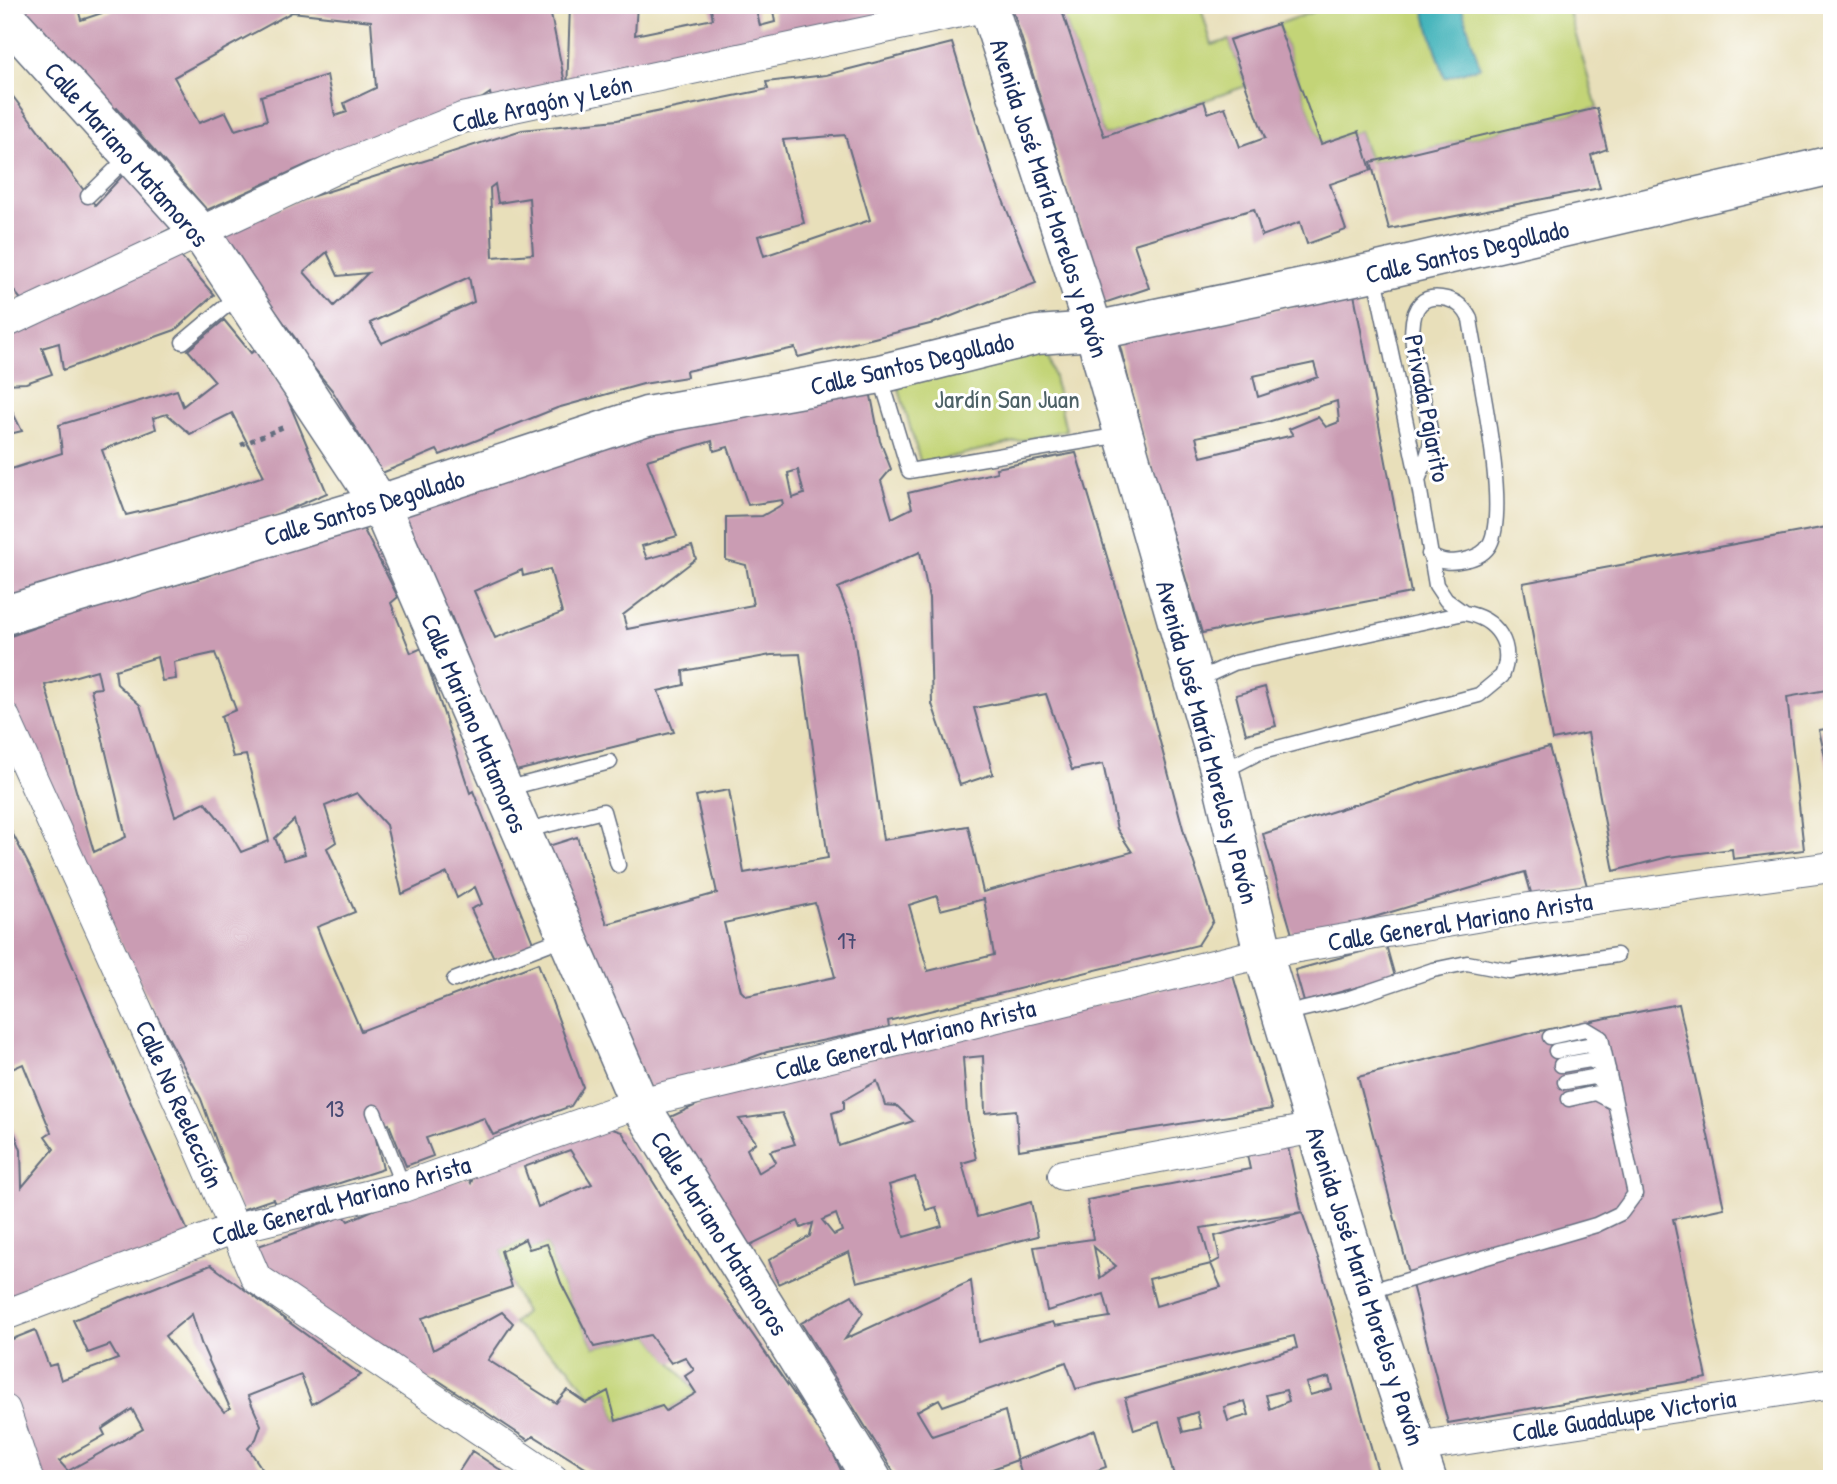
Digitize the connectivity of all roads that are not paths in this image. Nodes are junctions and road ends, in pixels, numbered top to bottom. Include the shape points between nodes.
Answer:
1 (988, 6) edge
2 (5, 16) edge
3 (130, 155) junction
4 (1832, 165) edge
5 (88, 196) dead end
6 (200, 232) junction
7 (1374, 272) junction
8 (240, 294) junction
9 (5, 323) edge
10 (1094, 331) junction
11 (183, 342) dead end
12 (880, 374) junction
13 (1122, 434) junction
14 (1418, 480) junction
15 (380, 504) junction
16 (1429, 554) junction
17 (1464, 613) junction
18 (5, 615) edge
19 (1193, 682) junction
20 (5, 718) edge
21 (610, 762) dead end
22 (1220, 772) junction
23 (504, 790) junction
24 (522, 831) junction
25 (618, 865) dead end
26 (1832, 867) edge
27 (567, 937) junction
28 (1263, 953) junction
29 (1617, 955) dead end
30 (454, 979) dead end
31 (1281, 1015) junction
32 (1553, 1044) dead end
33 (1561, 1065) dead end
34 (1608, 1069) junction
35 (1565, 1082) dead end
36 (1611, 1086) junction
37 (1569, 1099) dead end
38 (639, 1103) junction
39 (1615, 1103) junction
40 (374, 1112) dead end
41 (1315, 1128) junction
42 (1063, 1175) dead end
43 (403, 1187) junction
44 (235, 1228) junction
45 (1366, 1292) junction
46 (5, 1315) edge
47 (1832, 1383) edge
48 (5, 1410) edge
49 (1422, 1463) edge
50 (28, 1479) edge
51 (553, 1479) edge
52 (872, 1479) edge

1 - 6 street, Calle Aragón y León via 462,118 339,167
1 - 10 street, Avenida José María Morelos y Pavón
2 - 3 street, Calle Mariano Matamoros
3 - 5 lane
3 - 6 street, Calle Mariano Matamoros
4 - 7 street, Calle Santos Degollado
6 - 8 street, Calle Mariano Matamoros
6 - 9 street, Calle Aragón y León
7 - 10 street, Calle Santos Degollado
7 - 14 lane, Privada Pajarito
8 - 11 lane
8 - 15 street, Calle Mariano Matamoros
10 - 12 street, Calle Santos Degollado via 1037,335
10 - 13 street, Avenida José María Morelos y Pavón
12 - 13 lane via 909,471
12 - 15 street, Calle Santos Degollado via 647,416
13 - 19 street, Avenida José María Morelos y Pavón
14 - 16 lane, Privada Pajarito
14 - 16 lane via 1431,438 1410,324 1420,305 1448,299 1470,319 1497,496 1494,530 1480,555 1456,562 1438,561
15 - 18 street, Calle Santos Degollado
15 - 23 street, Calle Mariano Matamoros
16 - 17 lane, Privada Pajarito via 1436,585 1446,600
17 - 19 lane via 1234,663
17 - 22 lane, Privada Pajarito via 1495,626 1505,646 1504,669 1489,690 1258,753
19 - 22 street, Avenida José María Morelos y Pavón
20 - 44 street, Calle No Reelección
21 - 23 lane
22 - 28 street, Avenida José María Morelos y Pavón
23 - 24 street, Calle Mariano Matamoros
24 - 25 lane via 603,811
24 - 27 street, Calle Mariano Matamoros
26 - 28 street, Calle General Mariano Arista via 1527,902
27 - 30 lane
27 - 38 street, Calle Mariano Matamoros
28 - 31 street, Avenida José María Morelos y Pavón
28 - 38 street, Calle General Mariano Arista
29 - 31 lane via 1509,971 1467,963
31 - 41 street, Avenida José María Morelos y Pavón
32 - 34 lane via 1586,1029 1601,1038
33 - 34 lane via 1590,1060
34 - 36 lane
35 - 36 lane via 1593,1077
36 - 39 lane
37 - 39 lane via 1596,1093
38 - 43 street, Calle General Mariano Arista
38 - 52 street, Calle Mariano Matamoros
39 - 45 lane via 1635,1194 1621,1213 1596,1225
40 - 43 lane
41 - 42 street
41 - 45 street, Avenida José María Morelos y Pavón
43 - 44 street, Calle General Mariano Arista
44 - 46 street, Calle General Mariano Arista
44 - 51 street, Calle No Reelección via 256,1278
45 - 49 street, Avenida José María Morelos y Pavón
47 - 49 street, Calle Guadalupe Victoria
48 - 50 street

